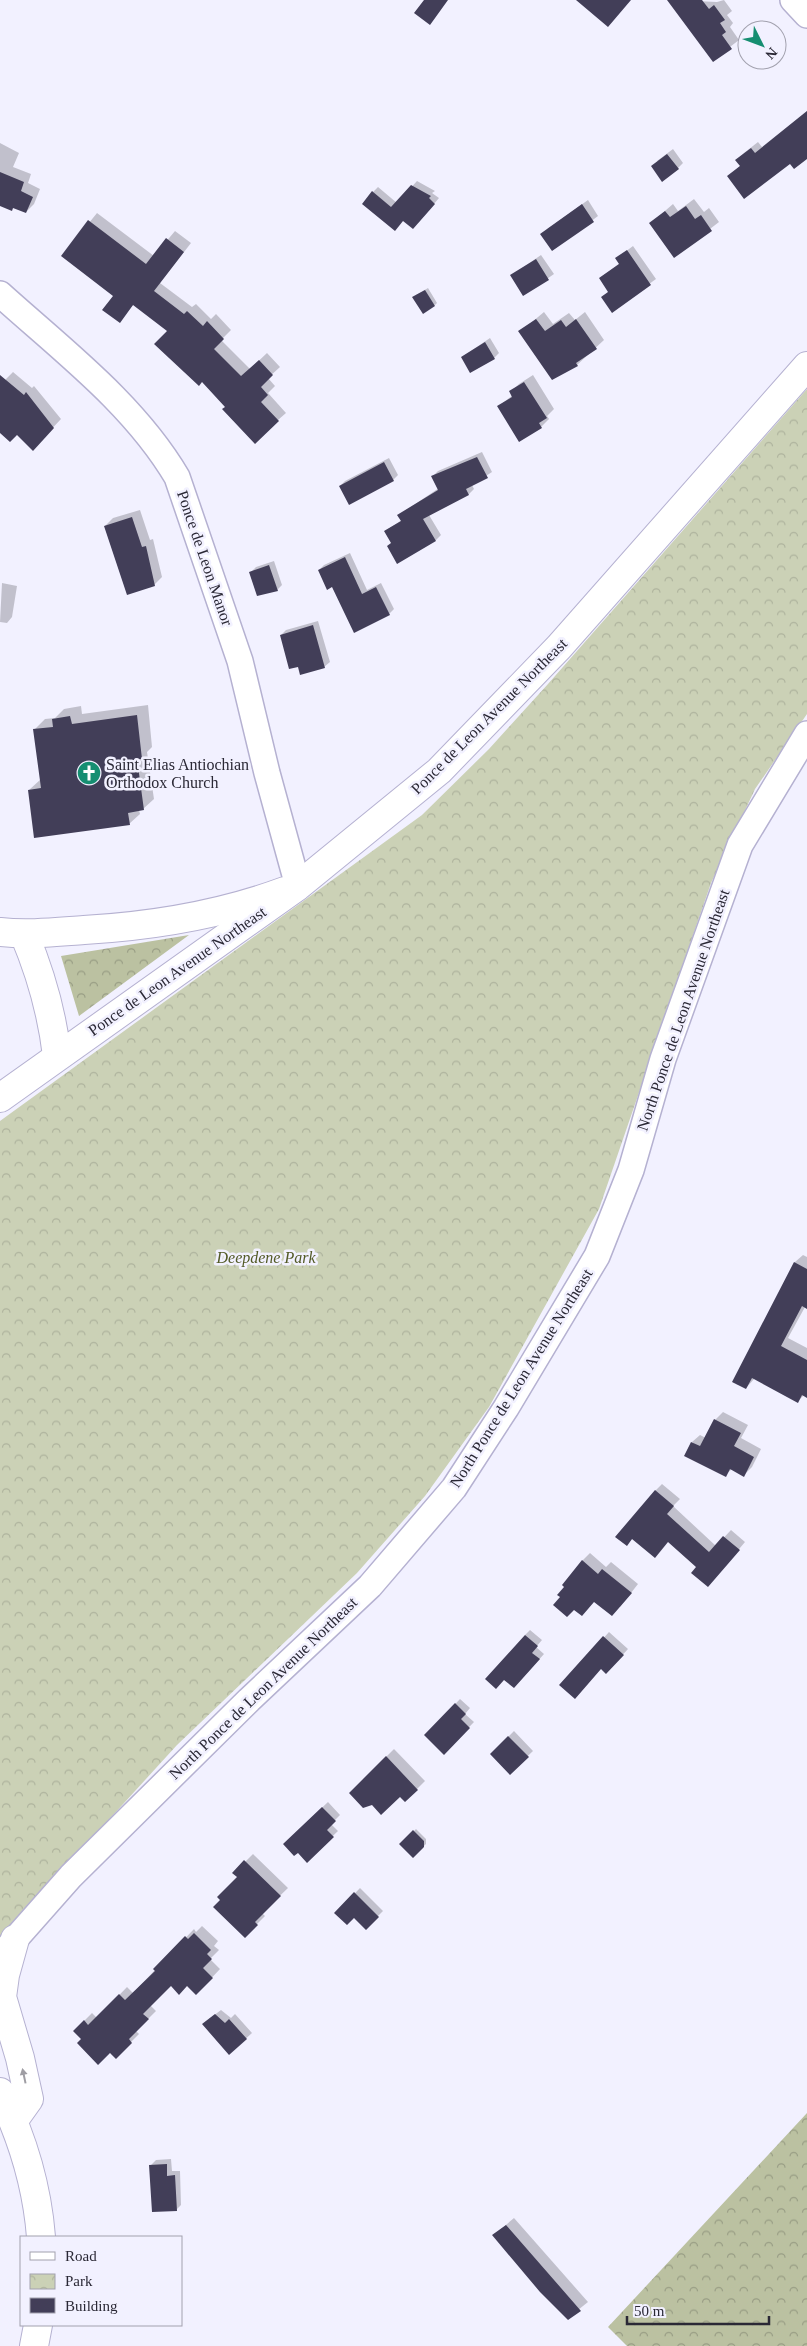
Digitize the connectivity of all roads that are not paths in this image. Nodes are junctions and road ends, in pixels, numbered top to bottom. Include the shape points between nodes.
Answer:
1 (793, 0) edge
2 (807, 15) edge
3 (0, 294) edge
4 (807, 366) edge
5 (807, 734) edge
6 (298, 886) junction
7 (12, 933) edge
8 (57, 1056) junction
9 (0, 1098) edge
10 (6, 1947) edge
11 (0, 2092) edge
12 (14, 2120) junction
13 (41, 2236) edge
14 (38, 2326) edge
15 (34, 2346) edge

1 - 2 street
3 - 6 street, Ponce de Leon Manor via 103,386 162,452 178,477 240,661
4 - 6 main road, Ponce de Leon Avenue Northeast via 498,712 439,771
5 - 10 street, North Ponce de Leon Avenue Northeast via 740,845 664,1059 631,1170 597,1256 454,1488 370,1586 84,1863
6 - 7 main road via 245,905 174,921 129,927
6 - 8 main road, Ponce de Leon Avenue Northeast
7 - 8 main road via 39,968 54,1024
8 - 9 main road, Ponce de Leon Avenue Northeast
12 -> 10 main road via 29,2099 2,1998
11 - 12 main road
12 - 13 main road via 36,2190
14 - 15 main road

